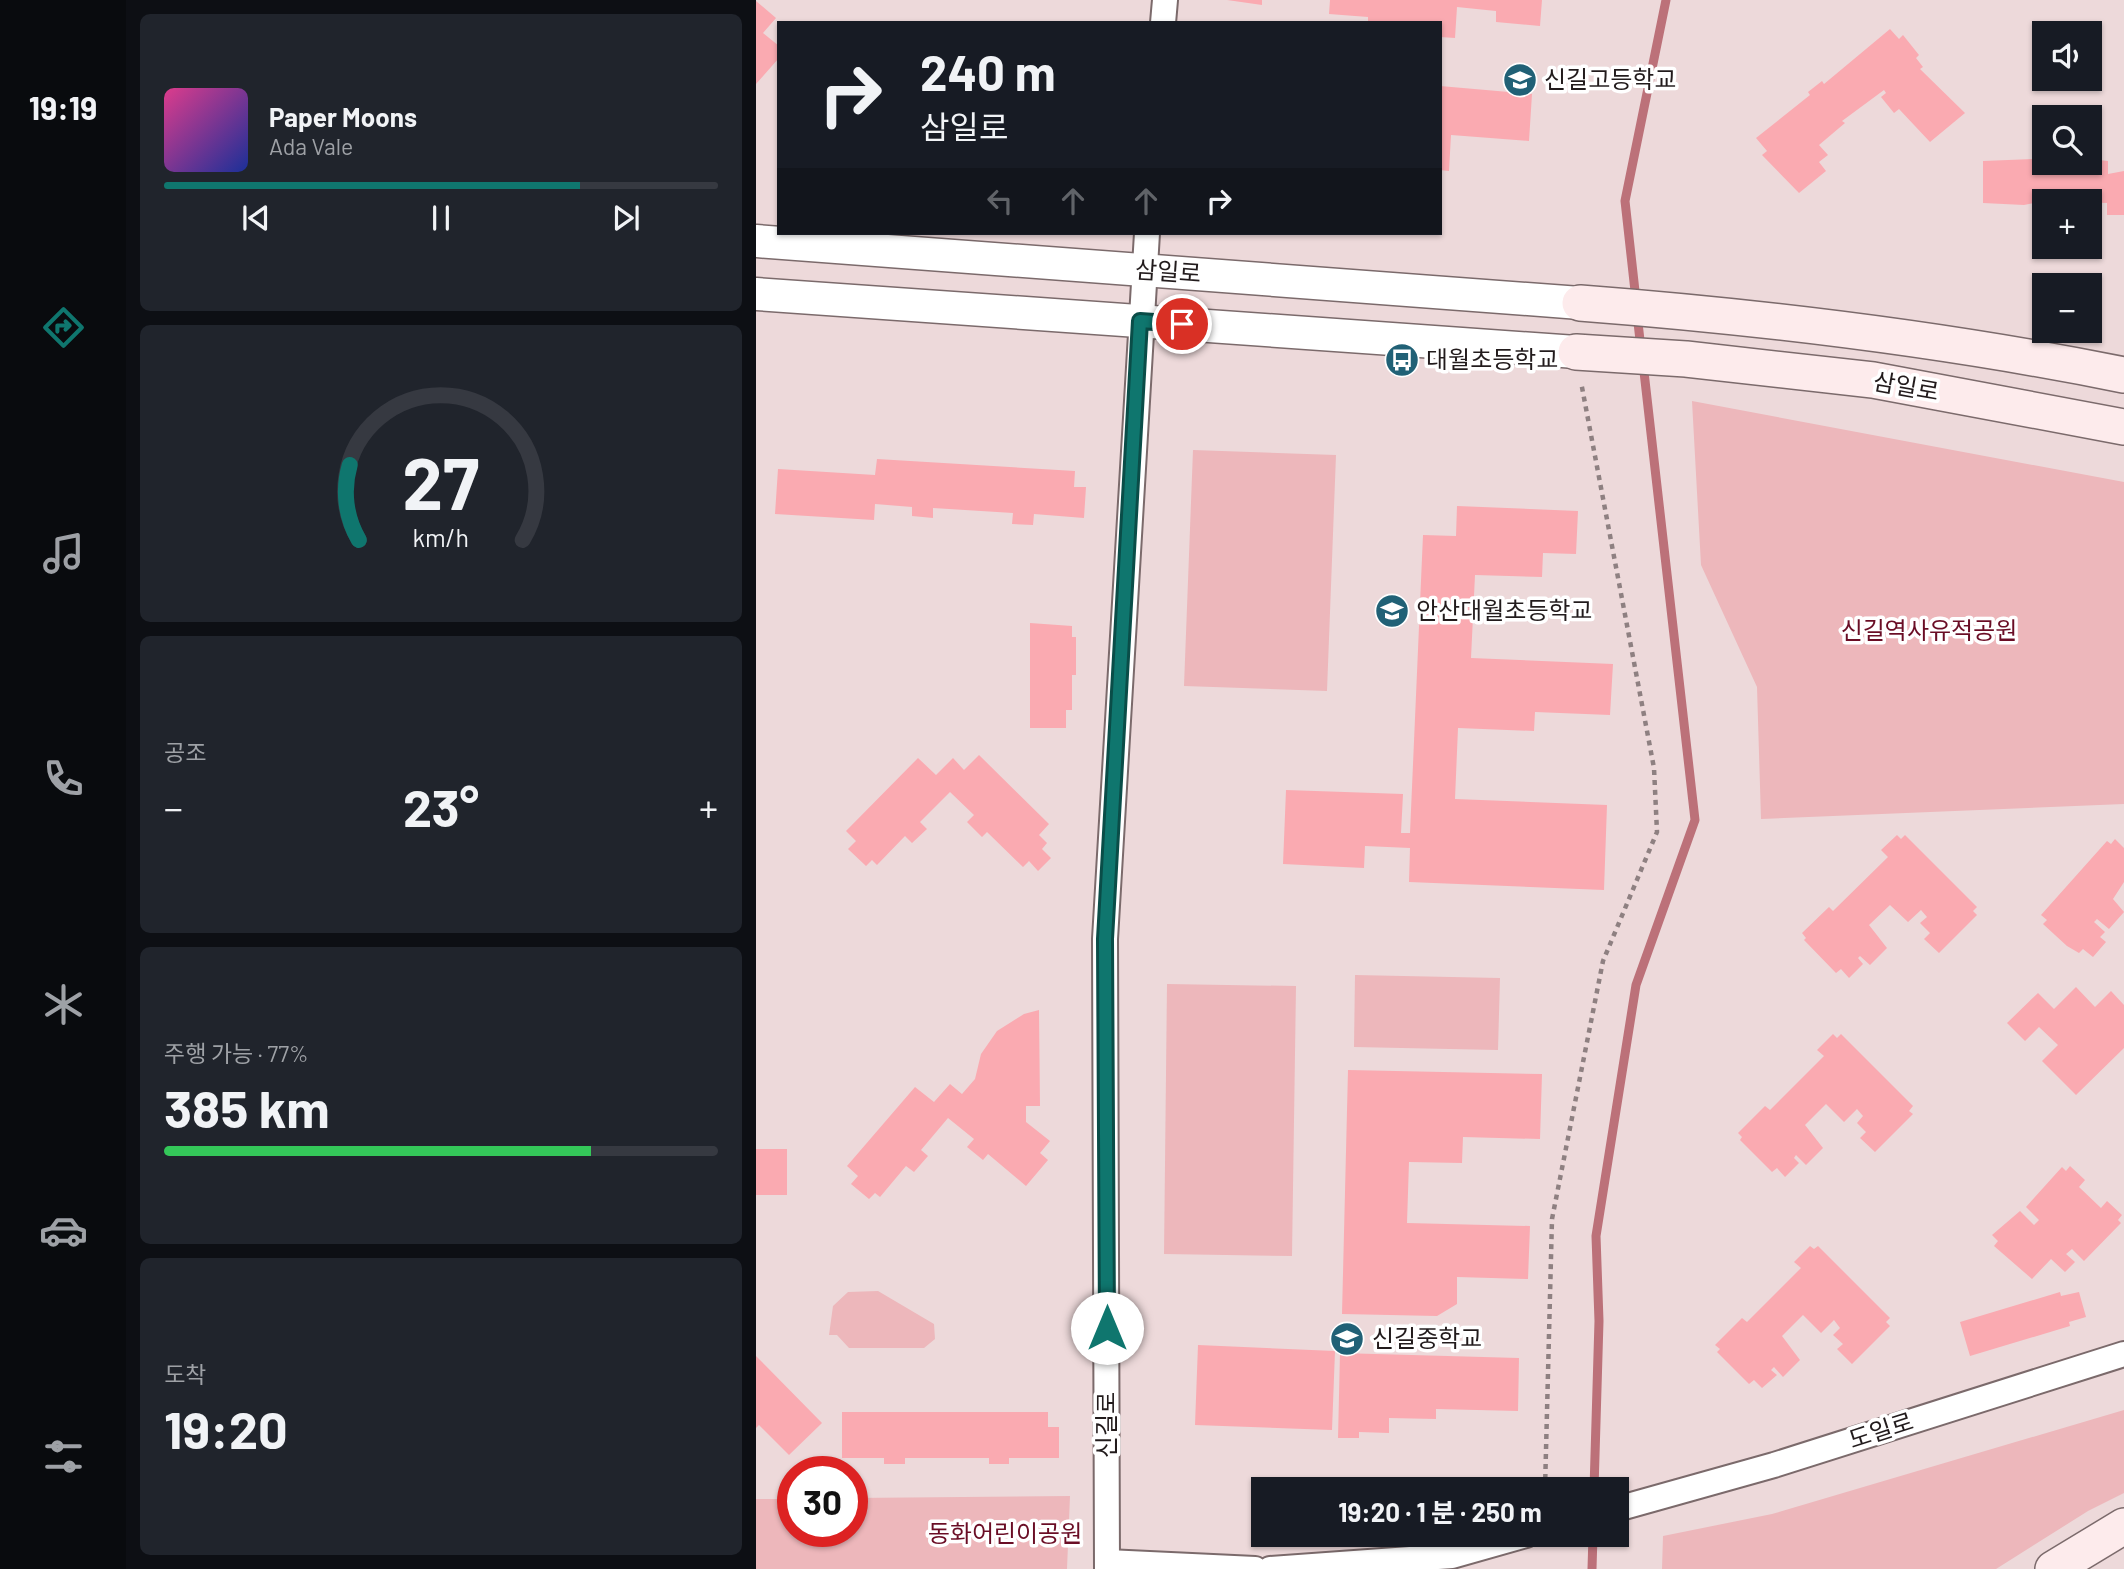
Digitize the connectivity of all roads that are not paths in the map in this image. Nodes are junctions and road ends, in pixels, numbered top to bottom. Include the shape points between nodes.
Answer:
1 (1165, 0) edge
2 (1163, 21) edge
3 (1147, 235) edge
4 (756, 241) edge
5 (1145, 271) junction
6 (756, 294) edge
7 (1580, 303) joint
8 (1140, 321) junction
9 (1576, 352) joint
10 (2124, 375) edge
11 (2124, 427) edge
12 (2124, 1354) edge
13 (1629, 1506) edge
14 (2124, 1526) edge
15 (1484, 1547) edge
16 (1107, 1566) edge
17 (1255, 1569) edge
18 (1270, 1569) edge
19 (2053, 1569) edge

1 - 2 street
3 - 5 street, 신길로
4 - 5 street, 삼일로
5 - 7 street, 삼일로
5 - 8 street, 신길로
6 - 8 street, 삼일로
7 - 10 main road, 삼일로 via 1737,315 2053,360
8 - 9 street, 삼일로
8 - 16 street, 신길로 via 1105,939
9 - 11 main road, 삼일로 via 1873,380
12 - 13 street, 도일로
14 - 19 main road
15 - 18 street via 1452,1556
16 - 17 street

